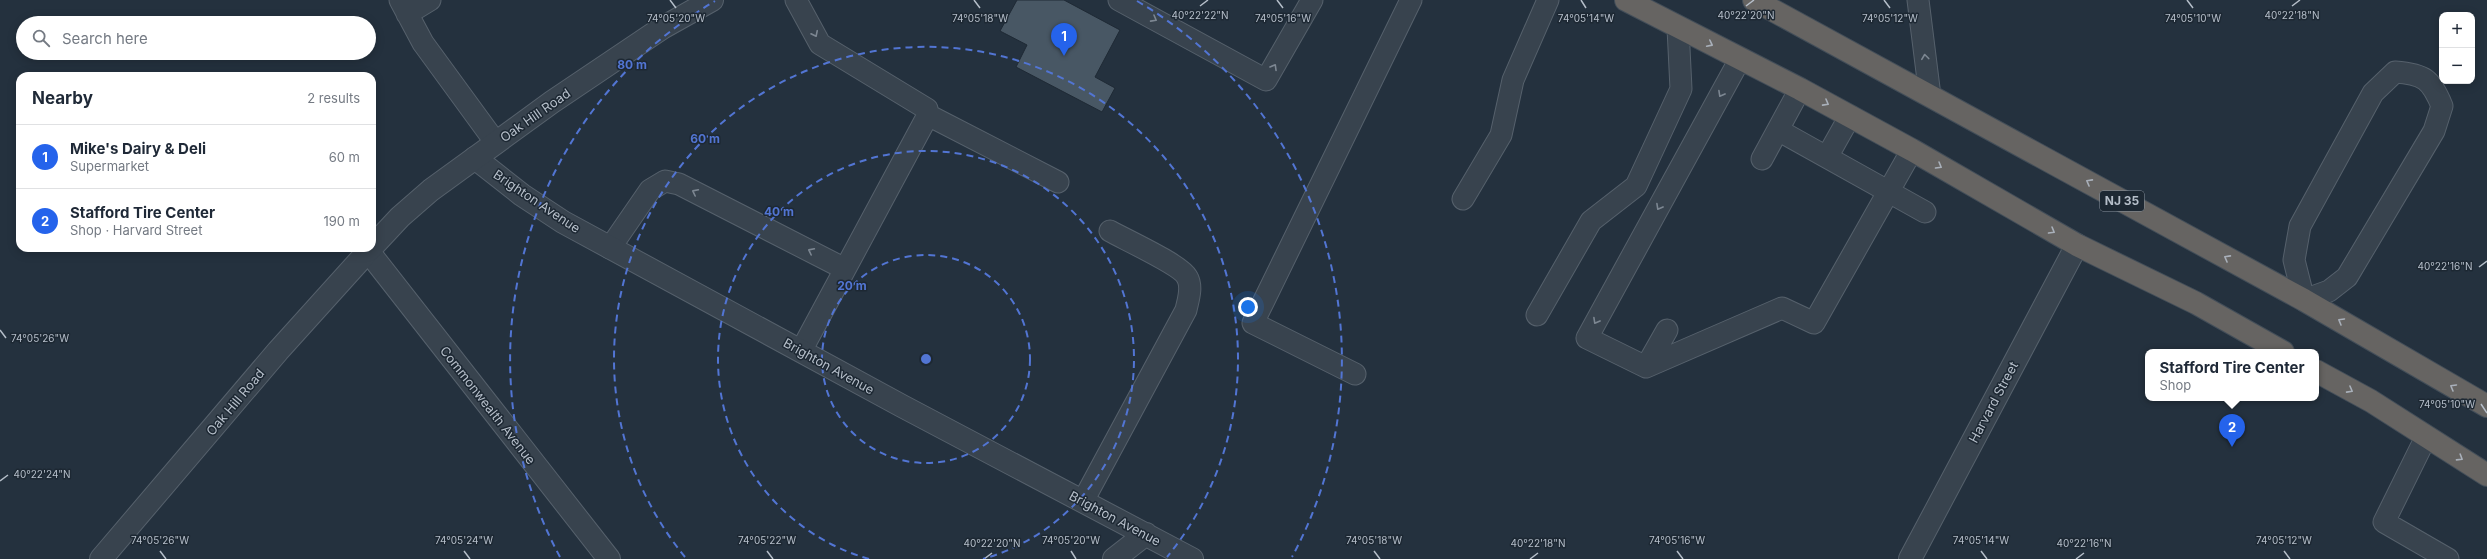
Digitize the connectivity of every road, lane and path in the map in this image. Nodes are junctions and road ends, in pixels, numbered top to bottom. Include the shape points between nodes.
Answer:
1 (430, 0) edge
2 (712, 0) edge
3 (796, 0) edge
4 (1119, 0) edge
5 (1312, 0) edge
6 (1411, 0) edge
7 (1548, 0) edge
8 (1626, 0) edge
9 (1754, 0) edge
10 (1918, 0) edge
11 (404, 7) edge
12 (1678, 28) junction
13 (1740, 59) junction
14 (1800, 89) junction
15 (1930, 96) junction
16 (928, 115) junction
17 (1850, 116) junction
18 (1778, 130) junction
19 (496, 142) junction
20 (1912, 150) junction
21 (1827, 157) junction
22 (475, 158) junction
23 (1762, 159) dead end
24 (1058, 182) dead end
25 (1890, 191) junction
26 (1463, 199) dead end
27 (1925, 212) dead end
28 (1110, 231) dead end
29 (376, 244) edge
30 (2077, 245) junction
31 (610, 248) junction
32 (368, 252) edge
33 (373, 252) edge
34 (845, 269) junction
35 (2304, 300) junction
36 (1537, 315) dead end
37 (1667, 330) dead end
38 (2278, 349) edge
39 (801, 351) junction
40 (1646, 367) junction
41 (2319, 373) edge
42 (1355, 374) dead end
43 (2487, 406) edge
44 (2426, 436) junction
45 (2487, 475) edge
46 (1083, 501) junction
47 (1146, 534) junction
48 (101, 559) edge
49 (609, 559) edge
50 (1114, 559) edge
51 (1192, 559) edge
52 (1910, 559) edge
53 (2448, 559) edge

1 - 11 lane
2 - 19 street, Oak Hill Road via 662,28
3 -> 16 lane via 820,44 926,109
4 -> 5 lane via 1266,80
6 - 42 lane via 1253,323
7 - 26 lane via 1513,80 1501,135
8 - 12 highway
9 - 15 highway, NJ 35
15 -> 10 lane
11 - 19 lane via 423,43
12 -> 13 highway
12 - 36 lane via 1681,89 1636,186 1591,221
13 - 14 highway
13 -> 40 lane via 1587,338
14 -> 17 highway
14 - 18 lane
35 -> 15 highway, NJ 35
16 - 24 lane
16 - 34 lane
17 - 20 highway
17 - 21 lane
18 - 21 lane
18 - 23 lane
19 - 22 street, Oak Hill Road
20 - 25 lane
20 -> 30 highway
21 - 25 lane
22 - 29 street, Oak Hill Road via 431,190
22 - 31 street, Brighton Avenue via 557,218
25 - 27 lane
25 - 40 lane via 1814,323 1782,308
28 - 46 lane via 1174,266 1187,276 1190,291 1186,310
30 - 38 highway via 2196,303
30 - 52 street, Harvard Street
34 -> 31 lane via 679,184 665,181 650,190
31 - 39 street, Brighton Avenue
32 - 48 street, Oak Hill Road via 278,351
33 - 49 street, Commonwealth Avenue
34 - 39 lane
35 - 35 lane via 2294,260 2300,226 2373,93 2395,72 2417,73 2434,86 2442,106 2434,131 2347,277 2329,292
43 -> 35 highway, NJ 35
37 - 40 lane
39 - 46 street, Brighton Avenue
41 -> 44 highway
44 -> 45 highway
44 - 53 lane via 2384,522
46 - 47 street, Brighton Avenue
47 - 50 street
47 - 51 street, Brighton Avenue

